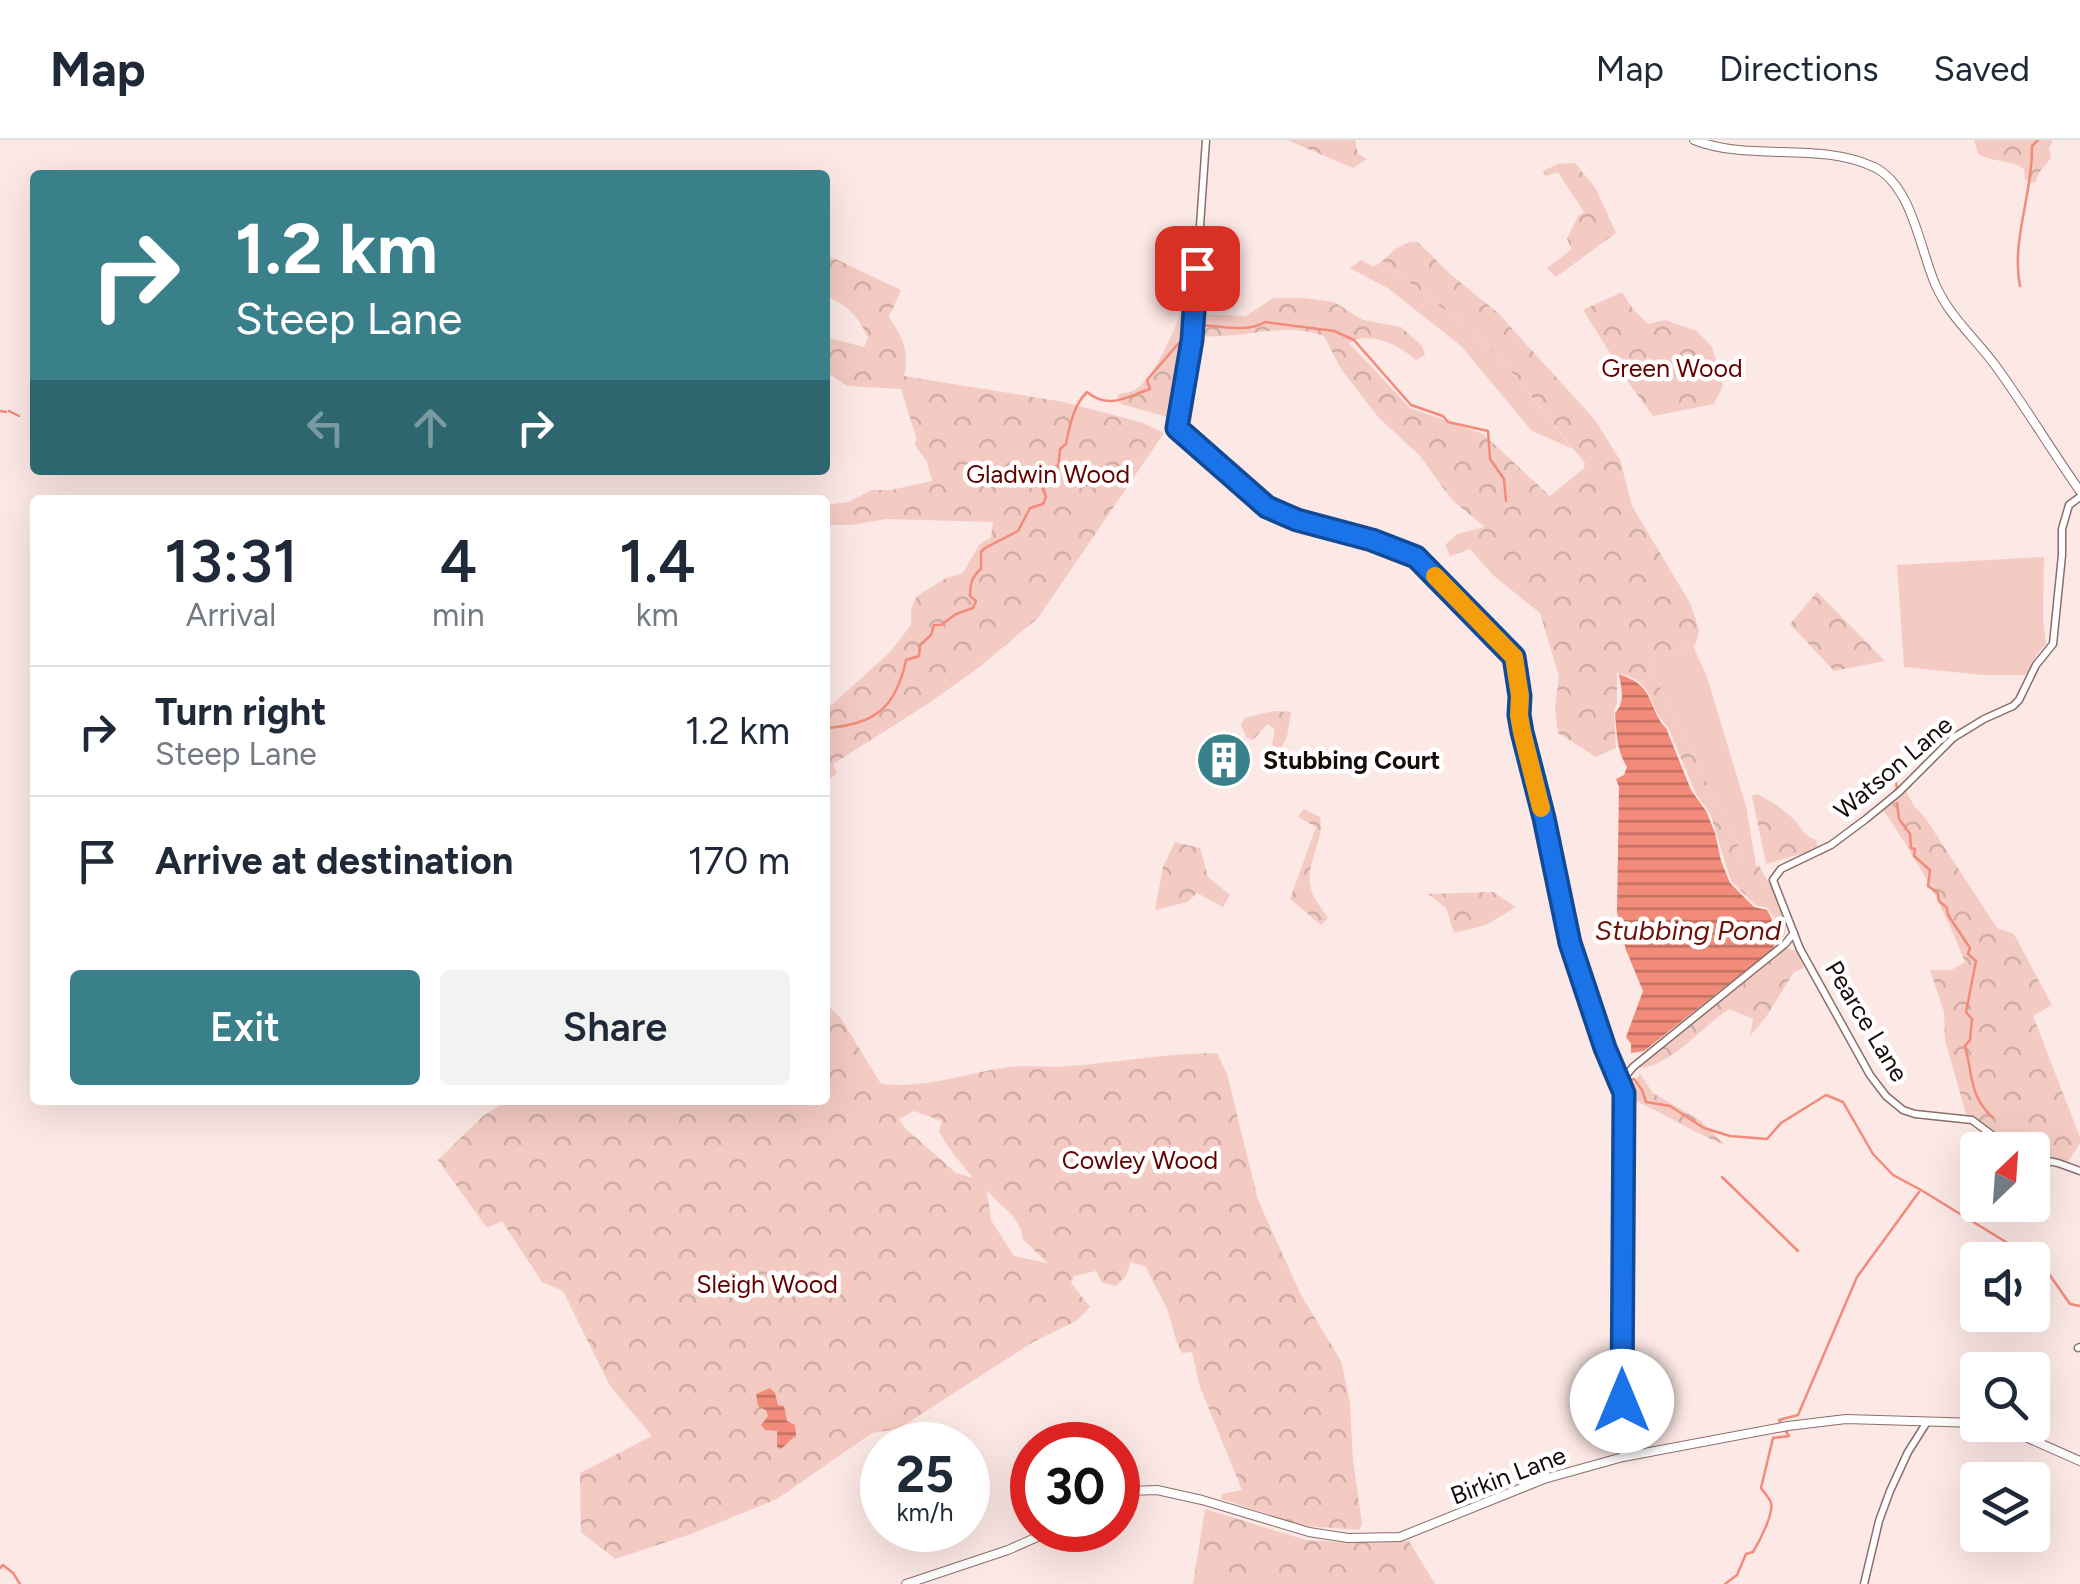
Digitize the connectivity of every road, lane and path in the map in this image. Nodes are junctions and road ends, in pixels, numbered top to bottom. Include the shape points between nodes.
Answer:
1 (1206, 140) edge
2 (1694, 140) edge
3 (2080, 494) edge
4 (1795, 932) junction
5 (1785, 944) junction
6 (1800, 949) junction
7 (1612, 1062) junction
8 (1633, 1067) junction
9 (1621, 1082) junction
10 (1988, 1132) edge
11 (2050, 1161) edge
12 (2080, 1171) edge
13 (1927, 1422) junction
14 (1960, 1423) edge
15 (2038, 1442) edge
16 (1623, 1457) junction
17 (2080, 1460) edge
18 (1140, 1490) edge
19 (1010, 1549) edge
20 (906, 1584) edge
21 (1864, 1584) edge

1 - 7 street via 1192,340 1177,428 1267,507 1416,557 1514,657 1522,732 1570,943
2 - 3 street via 1839,157 1884,175 1913,218 1948,309 1996,365
3 - 4 street, Watson Lane via 2068,506 2062,529 2053,644 2019,700 1953,738 1831,845 1781,869 1773,880
4 - 5 street
4 - 6 street, Watson Lane
5 - 6 street
5 - 8 street
6 - 10 street, Pearce Lane via 1886,1096 1903,1110 1972,1120
7 - 8 street
7 - 9 street
8 - 9 street
9 - 16 street
11 - 12 street
13 - 14 street, Birkin Lane
13 - 16 street, Birkin Lane via 1846,1418
13 - 21 street via 1890,1492
15 - 17 street
16 - 18 street, Birkin Lane via 1544,1479 1400,1537 1309,1532 1202,1500
19 - 20 street

